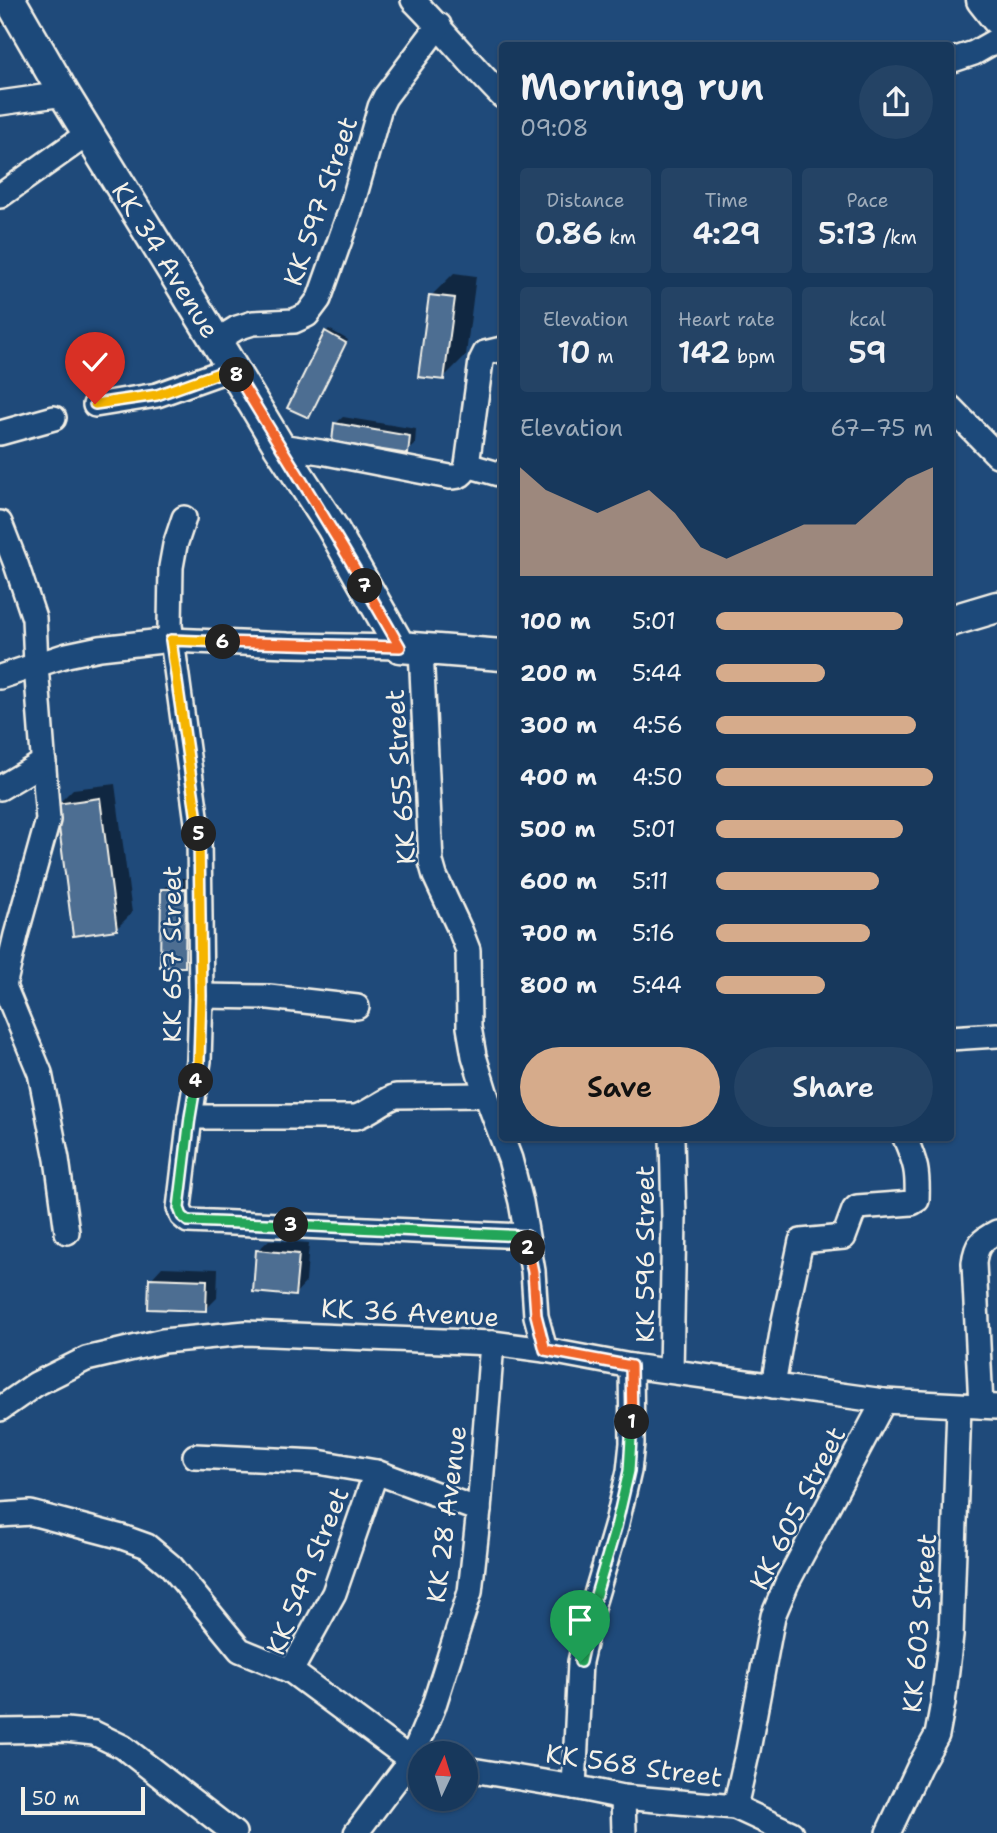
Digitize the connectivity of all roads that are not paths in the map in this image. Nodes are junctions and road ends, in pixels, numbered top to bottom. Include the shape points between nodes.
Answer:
1 (10, 0) edge
2 (413, 0) edge
3 (439, 25) junction
4 (997, 40) edge
5 (954, 60) edge
6 (499, 93) edge
7 (64, 94) junction
8 (0, 103) edge
9 (89, 133) junction
10 (0, 196) edge
11 (216, 341) junction
12 (499, 350) edge
13 (233, 368) junction
14 (95, 404) dead end
15 (954, 411) edge
16 (54, 418) dead end
17 (0, 433) edge
18 (279, 446) junction
19 (997, 455) edge
20 (467, 464) junction
21 (499, 474) edge
22 (184, 518) dead end
23 (0, 523) edge
24 (997, 607) edge
25 (954, 620) edge
26 (171, 640) junction
27 (410, 648) junction
28 (499, 655) edge
29 (36, 665) junction
30 (0, 677) edge
31 (44, 762) junction
32 (0, 788) edge
33 (2, 986) edge
34 (201, 996) junction
35 (357, 1007) dead end
36 (997, 1035) edge
37 (954, 1038) edge
38 (486, 1095) junction
39 (190, 1117) junction
40 (499, 1130) edge
41 (503, 1141) edge
42 (672, 1141) edge
43 (906, 1141) edge
44 (66, 1232) dead end
45 (997, 1232) edge
46 (526, 1236) junction
47 (492, 1343) junction
48 (545, 1350) junction
49 (631, 1366) junction
50 (671, 1371) junction
51 (773, 1386) junction
52 (884, 1401) junction
53 (979, 1406) edge
54 (0, 1409) edge
55 (195, 1456) dead end
56 (376, 1472) junction
57 (479, 1510) junction
58 (0, 1515) edge
59 (291, 1671) junction
60 (0, 1731) edge
61 (422, 1741) edge
62 (408, 1754) edge
63 (408, 1770) edge
64 (478, 1771) edge
65 (574, 1787) junction
66 (623, 1797) junction
67 (735, 1807) junction
68 (234, 1833) edge
69 (356, 1833) edge
70 (624, 1833) edge
71 (791, 1833) edge
72 (888, 1833) edge

1 - 7 main road, KK 34 Avenue
2 - 3 street
3 - 6 street
3 - 11 street, KK 597 Street via 380,107 319,299 307,315 294,321 253,323
4 - 5 street
7 - 8 street
7 - 9 main road, KK 34 Avenue
9 - 10 street
9 - 11 main road, KK 34 Avenue
11 - 13 main road, KK 34 Avenue
12 - 20 street via 485,353 481,360
13 - 14 street via 157,395
13 - 18 main road, KK 34 Avenue
15 - 19 street
16 - 17 street
18 - 20 street via 450,477 460,477
18 - 27 main road, KK 34 Avenue
20 - 21 street
22 - 26 street, KK 657 Street via 171,567
23 - 29 street via 34,618
24 - 25 main road
26 - 27 street
26 - 29 street via 100,648
26 - 34 street, KK 657 Street via 199,837
27 - 28 main road
27 - 38 street, KK 655 Street via 431,862 468,950 468,1027
29 - 30 street
29 - 31 street
31 - 32 street
31 - 33 street via 47,827
33 - 44 street via 40,1073
34 - 35 street via 269,997
34 - 39 street, KK 657 Street via 199,1061
36 - 37 street
38 - 39 street via 396,1096 356,1117
38 - 40 street, KK 655 Street
39 - 46 street, KK 657 Street via 179,1208 188,1221
41 - 46 street, KK 655 Street
42 - 50 street, KK 596 Street
43 - 51 street via 916,1163 917,1200 857,1207 844,1237 801,1241
45 - 53 street, KK 603 Street via 983,1239 975,1251
46 - 48 street, KK 655 Street
47 - 48 street, KK 36 Avenue
47 - 54 street, KK 36 Avenue via 246,1333 163,1341 86,1359 36,1384
47 - 57 street, KK 28 Avenue
48 - 49 street, KK 36 Avenue
49 - 50 street, KK 36 Avenue
49 - 65 street via 629,1471 580,1662
50 - 51 street, KK 36 Avenue
51 - 52 street, KK 36 Avenue
52 - 53 street, KK 36 Avenue
52 - 67 street, KK 605 Street via 773,1615
53 - 72 street, KK 603 Street via 937,1735
55 - 56 street via 318,1462
56 - 57 street
56 - 59 street, KK 549 Street via 334,1593
57 - 61 street, KK 28 Avenue via 470,1592
58 - 59 street via 31,1513 147,1546 171,1566 240,1650
59 - 62 street, KK 549 Street
60 - 68 street via 94,1733 123,1747
63 - 69 street, KK 28 Avenue
64 - 65 street, KK 568 Street
65 - 66 street, KK 568 Street
66 - 67 street, KK 568 Street
66 - 70 street
67 - 71 street, KK 568 Street

